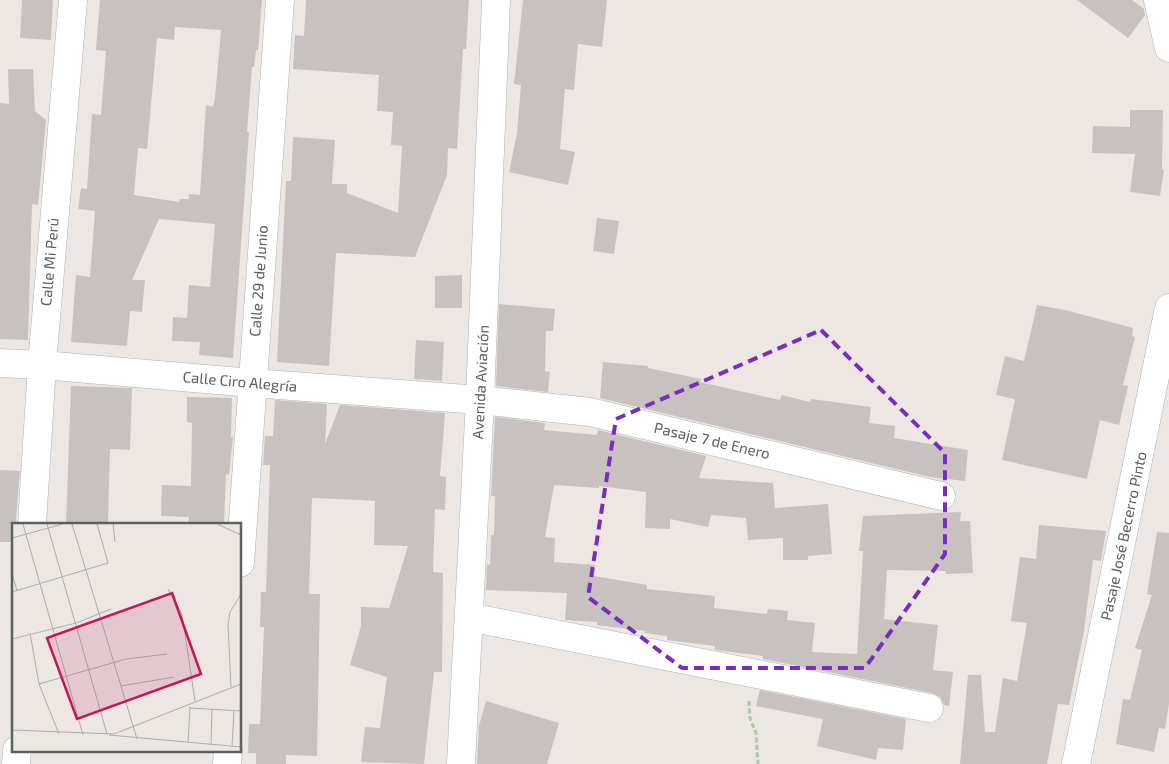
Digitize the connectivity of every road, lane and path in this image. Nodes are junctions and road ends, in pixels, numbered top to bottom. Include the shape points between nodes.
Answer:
1 (72, 0) edge
2 (280, 0) edge
3 (496, 0) edge
4 (1158, 0) edge
5 (1169, 48) edge
6 (1169, 308) edge
7 (0, 363) edge
8 (42, 364) junction
9 (252, 384) junction
10 (480, 400) junction
11 (941, 496) dead end
12 (32, 523) edge
13 (241, 548) edge
14 (469, 617) junction
15 (751, 672) junction
16 (929, 708) dead end
17 (461, 764) edge
18 (758, 764) edge
19 (1076, 764) edge

1 - 8 street, Calle Mi Perú
2 - 9 street, Calle 29 de Junio
3 - 10 street, Avenida Aviación
4 - 5 street
6 - 19 street, Pasaje José Becerro Pinto
7 - 8 street, Calle Ciro Alegría
8 - 9 street, Calle Ciro Alegría
8 - 12 street, Calle Mi Perú
9 - 10 street, Calle Ciro Alegría
9 - 13 street, Calle 29 de Junio
10 - 11 street, Pasaje 7 de Enero via 590,412
10 - 14 street, Avenida Aviación
14 - 15 street
14 - 17 street, Avenida Aviación
15 - 16 street
15 - 18 path via 750,718 756,733

